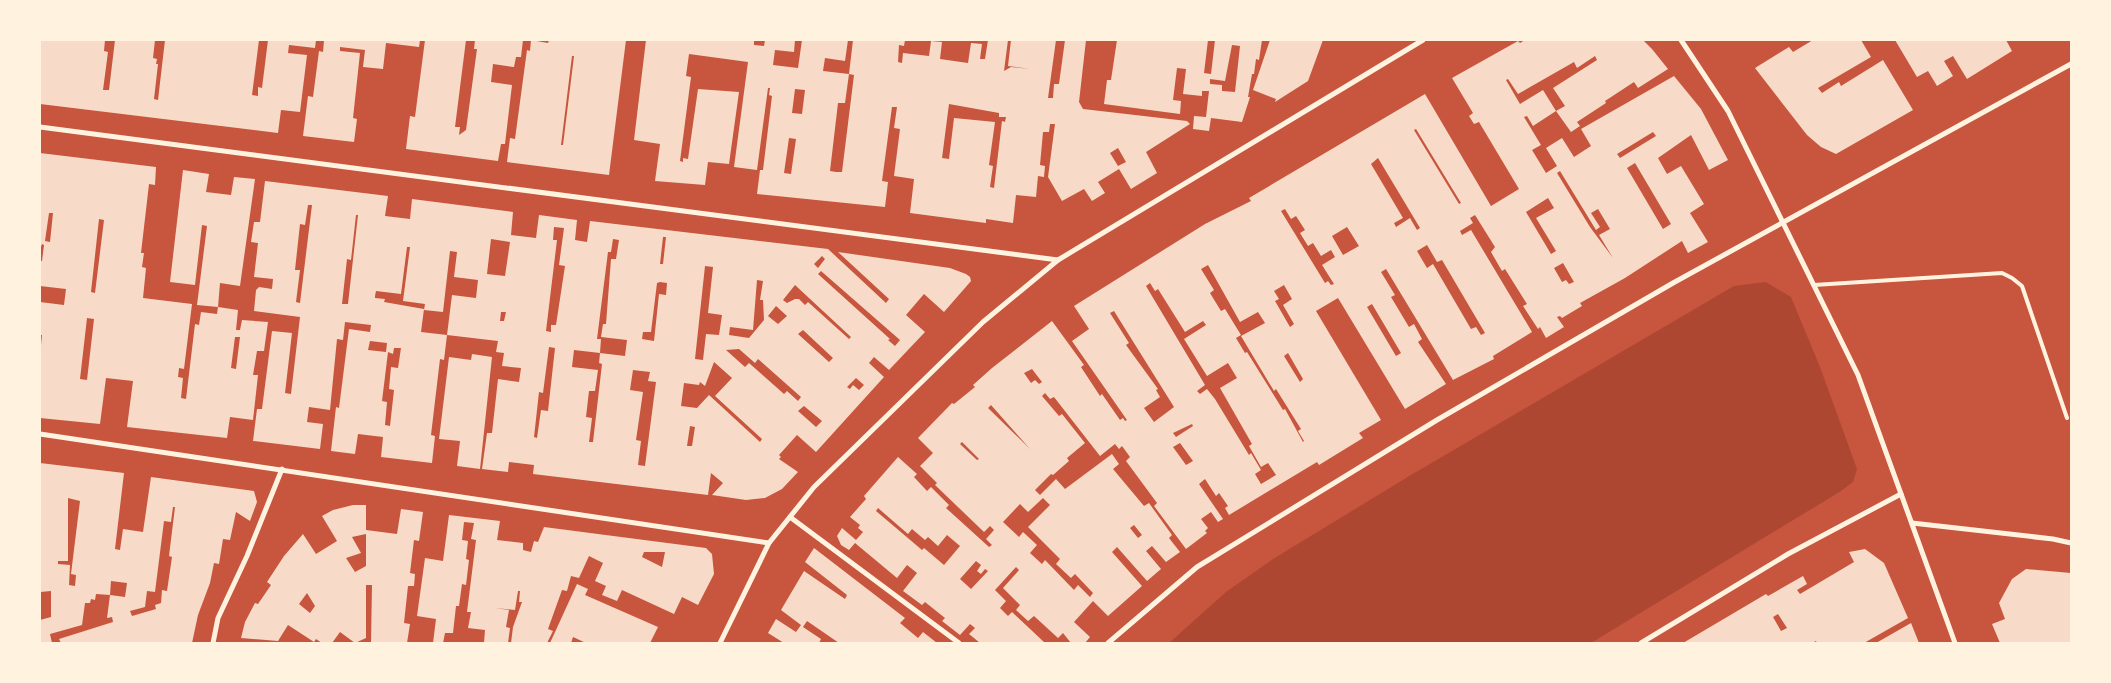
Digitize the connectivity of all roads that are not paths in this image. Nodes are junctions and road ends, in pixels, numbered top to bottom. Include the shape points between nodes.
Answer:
1 (1423, 40) edge
2 (1681, 40) edge
3 (2071, 64) edge
4 (40, 127) edge
5 (1784, 221) junction
6 (1058, 260) junction
7 (1814, 285) junction
8 (2067, 418) dead end
9 (40, 434) edge
10 (282, 469) junction
11 (1901, 494) junction
12 (790, 517) junction
13 (1912, 523) junction
14 (769, 543) junction
15 (2071, 543) edge
16 (213, 643) edge
17 (720, 643) edge
18 (959, 643) edge
19 (1108, 643) edge
20 (1641, 643) edge
21 (1954, 643) edge

1 - 6 street
2 - 5 street via 1728,111
3 - 5 street
4 - 6 street
5 - 7 street
5 - 19 street via 1437,420 1197,567
6 - 12 street via 983,322 935,368 814,487
7 - 8 lane via 2002,273 2012,278 2022,286
7 - 11 street via 1858,375
9 - 10 street
10 - 14 street
10 - 16 street via 218,618
11 - 13 street
11 - 20 street via 1788,554
12 - 14 street
12 - 18 street
13 - 15 street
13 - 21 street
14 - 17 street

